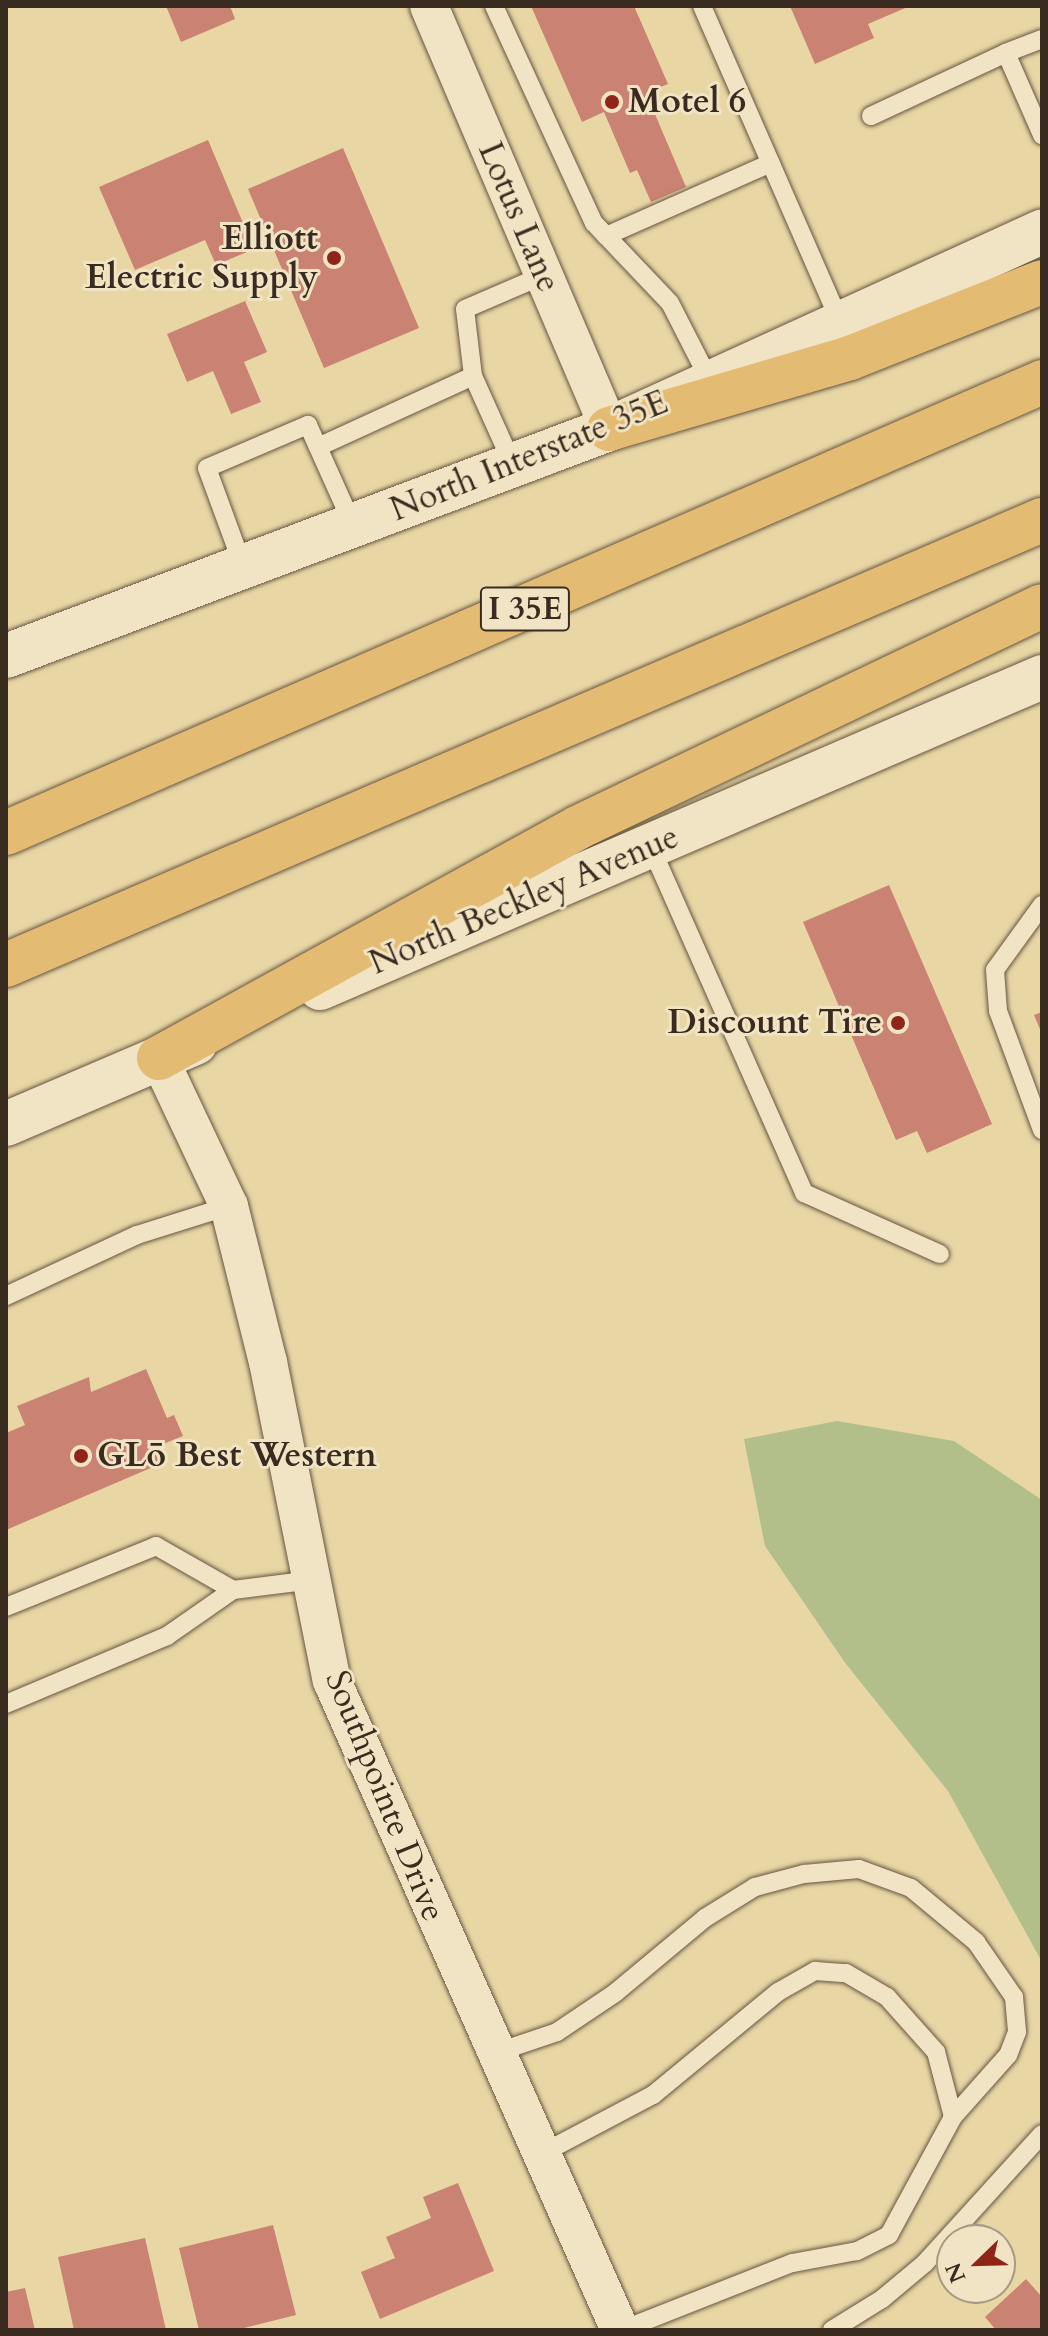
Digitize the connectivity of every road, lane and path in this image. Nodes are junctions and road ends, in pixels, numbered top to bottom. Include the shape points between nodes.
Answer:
1 (429, 6) edge
2 (494, 6) edge
3 (702, 6) edge
4 (1042, 39) edge
5 (1006, 53) junction
6 (871, 116) dead end
7 (1042, 135) edge
8 (771, 163) junction
9 (1042, 232) edge
10 (606, 236) junction
11 (544, 275) junction
12 (1042, 282) edge
13 (841, 324) junction
14 (473, 376) junction
15 (1042, 382) edge
16 (711, 383) junction
17 (609, 429) junction
18 (318, 447) junction
19 (513, 465) junction
20 (1042, 520) edge
21 (353, 525) junction
22 (243, 566) junction
23 (1042, 606) edge
24 (7, 652) edge
25 (1042, 677) edge
26 (6, 833) edge
27 (650, 845) junction
28 (1042, 905) edge
29 (6, 965) edge
30 (159, 1058) junction
31 (6, 1124) edge
32 (1042, 1130) edge
33 (229, 1206) junction
34 (940, 1254) dead end
35 (6, 1296) edge
36 (312, 1580) junction
37 (233, 1590) junction
38 (6, 1607) edge
39 (6, 1704) edge
40 (495, 2053) junction
41 (953, 2117) junction
42 (1042, 2134) edge
43 (541, 2154) junction
44 (621, 2330) edge
45 (832, 2330) edge

1 - 11 street, Lotus Lane
2 - 10 lane via 594,223
3 - 8 lane
4 - 5 lane
5 - 6 lane
5 - 7 lane
8 - 10 lane
8 - 13 lane
9 - 13 main road, North Interstate 35E
10 - 16 lane via 670,303
11 - 14 lane via 465,309
11 - 17 street, Lotus Lane
12 - 17 highway via 850,358
13 - 16 main road, North Interstate 35E
14 - 18 lane
14 - 19 lane
15 - 26 highway, I 35E
16 - 17 main road, North Interstate 35E
17 - 19 main road, North Interstate 35E
18 - 21 lane
18 - 22 lane via 308,425 207,468
19 - 21 main road, North Interstate 35E
20 - 29 highway
21 - 22 main road, North Interstate 35E
22 - 24 main road, North Interstate 35E
23 - 30 highway via 577,828
25 - 27 main road, North Beckley Avenue
27 - 30 main road, North Beckley Avenue
27 - 34 lane via 804,1193
28 - 32 lane via 995,970 998,1011
30 - 31 main road, North Beckley Avenue
30 - 33 street, Southpointe Drive
33 - 35 lane via 137,1235
33 - 36 street, Southpointe Drive
36 - 37 lane
36 - 40 street, Southpointe Drive via 332,1681
37 - 38 lane via 156,1546
37 - 39 lane via 167,1636
40 - 41 lane via 557,2032 615,1993 705,1918 755,1887 804,1874 859,1869 911,1888 976,1942 1014,1997 1017,2032 1008,2055
40 - 43 street, Southpointe Drive
41 - 43 lane via 936,2052 887,1997 846,1973 815,1971 778,1992 653,2095
41 - 44 lane via 889,2235 857,2251 792,2263
42 - 45 lane via 925,2263 882,2299
43 - 44 street, Southpointe Drive

